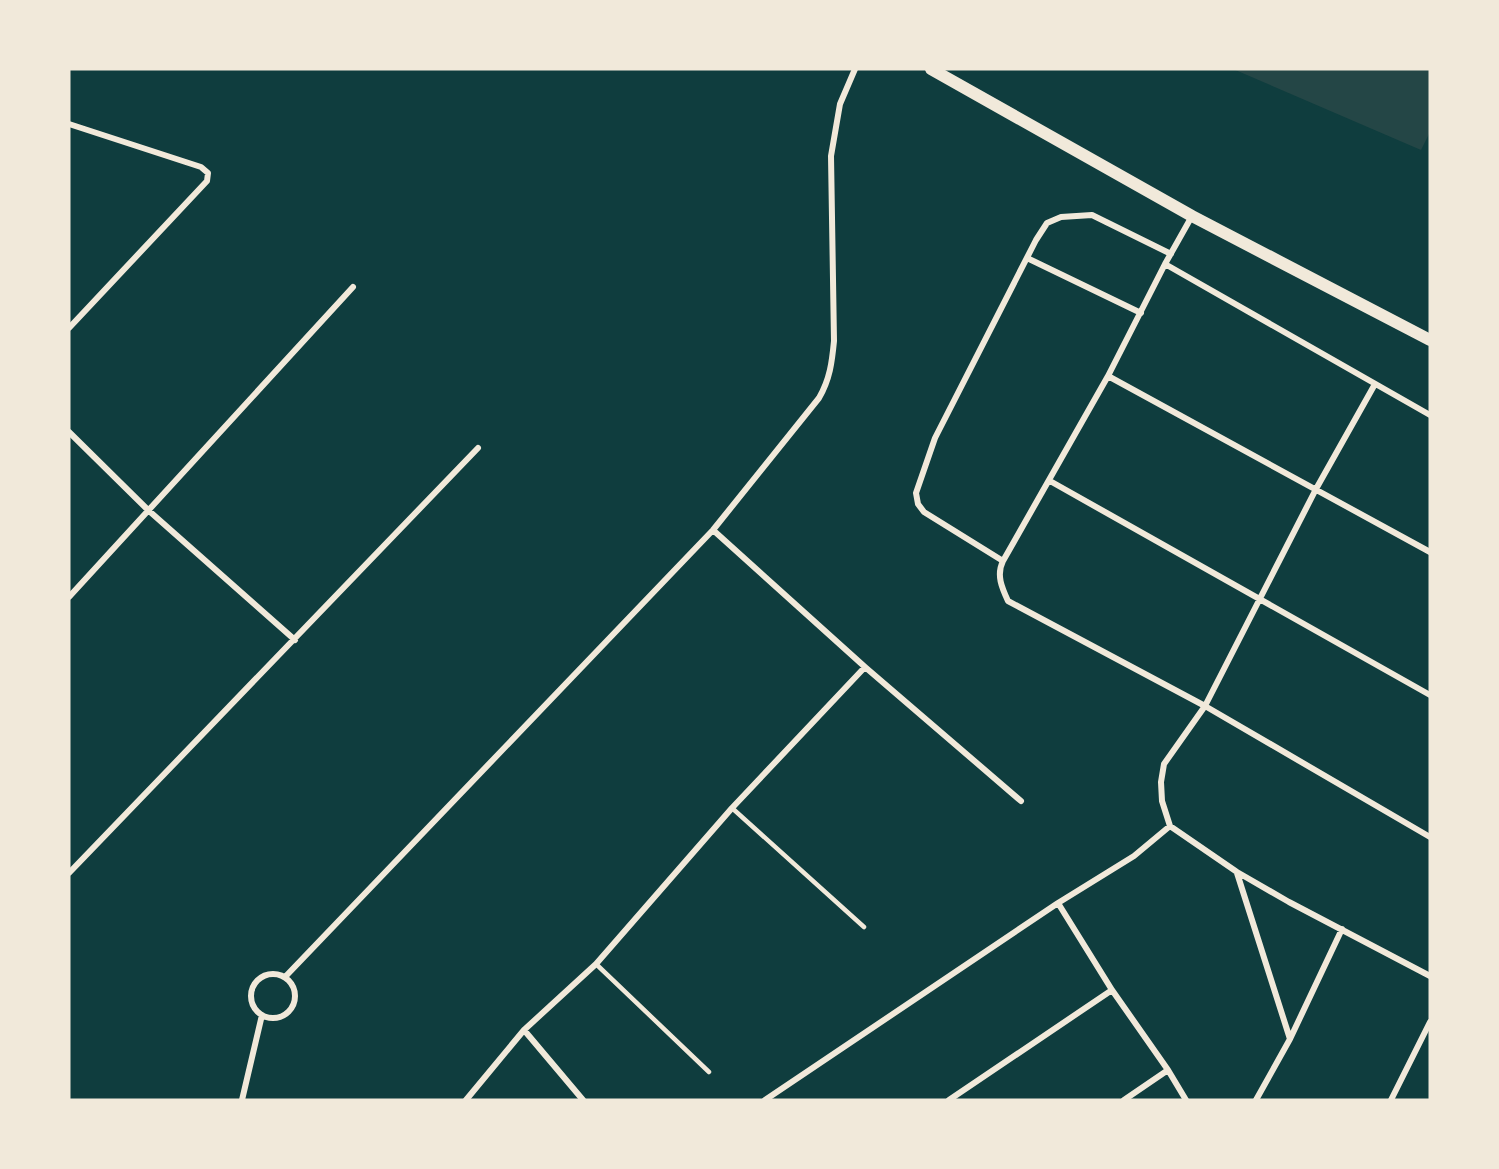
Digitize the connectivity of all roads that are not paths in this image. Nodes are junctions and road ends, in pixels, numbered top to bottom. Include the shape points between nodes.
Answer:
1 (855, 69) edge
2 (933, 70) edge
3 (69, 124) edge
4 (1192, 216) junction
5 (1171, 254) junction
6 (1027, 258) junction
7 (1165, 264) junction
8 (352, 288) dead end
9 (1141, 313) junction
10 (69, 328) edge
11 (1430, 340) edge
12 (1108, 376) junction
13 (1375, 384) junction
14 (1430, 415) edge
15 (69, 432) edge
16 (478, 448) dead end
17 (1050, 481) junction
18 (1316, 489) junction
19 (148, 510) junction
20 (713, 530) junction
21 (1430, 552) edge
22 (1003, 561) junction
23 (69, 597) edge
24 (1259, 597) junction
25 (294, 640) junction
26 (865, 667) junction
27 (1430, 694) edge
28 (1205, 706) junction
29 (1021, 801) dead end
30 (732, 808) junction
31 (1170, 826) junction
32 (1430, 837) edge
33 (1237, 872) junction
34 (69, 873) edge
35 (1058, 903) junction
36 (864, 927) dead end
37 (1342, 929) junction
38 (596, 964) junction
39 (1430, 976) edge
40 (285, 977) junction
41 (1112, 990) junction
42 (262, 1015) junction
43 (1430, 1022) edge
44 (524, 1030) junction
45 (1290, 1039) junction
46 (1168, 1070) junction
47 (709, 1072) dead end
48 (242, 1100) edge
49 (466, 1100) edge
50 (583, 1100) edge
51 (765, 1100) edge
52 (949, 1100) edge
53 (1124, 1100) edge
54 (1186, 1100) edge
55 (1256, 1100) edge
56 (1391, 1100) edge

1 - 20 street via 840,104 831,156 834,341 827,383 813,406
2 - 4 main road
3 - 10 street via 201,167 208,173 207,181
4 - 5 street
4 - 11 main road
5 - 6 street via 1092,215 1078,215 1047,222
5 - 7 street
6 - 9 street
6 - 22 street via 935,438 916,493 924,512
7 - 9 street
7 - 13 street
8 - 19 street
9 - 12 street
12 - 17 street
12 - 18 street
13 - 14 street
13 - 18 street
15 - 19 street
16 - 25 street
17 - 22 street
17 - 24 street
18 - 21 street
18 - 24 street
19 - 23 street
19 - 25 street
20 - 26 street
20 - 40 street
22 - 28 street via 999,568 1001,586 1008,601
24 - 27 street
24 - 28 street
25 - 34 street
26 - 29 street
26 - 30 street
28 - 31 street via 1164,764 1162,801
28 - 32 street
30 - 36 lane
30 - 38 street
31 - 33 street
31 - 35 street via 1134,856
33 - 37 street
33 - 45 street
35 - 41 street
35 - 51 street
37 - 39 street
37 - 45 street
38 - 44 street
38 - 47 lane
40 - 42 street via 295,991 292,1007 279,1018
40 - 42 street via 268,975 254,985 252,1002
41 - 46 street
41 - 52 street
42 - 48 street
43 - 56 street
44 - 49 street
44 - 50 street
45 - 55 street
46 - 53 street
46 - 54 street

